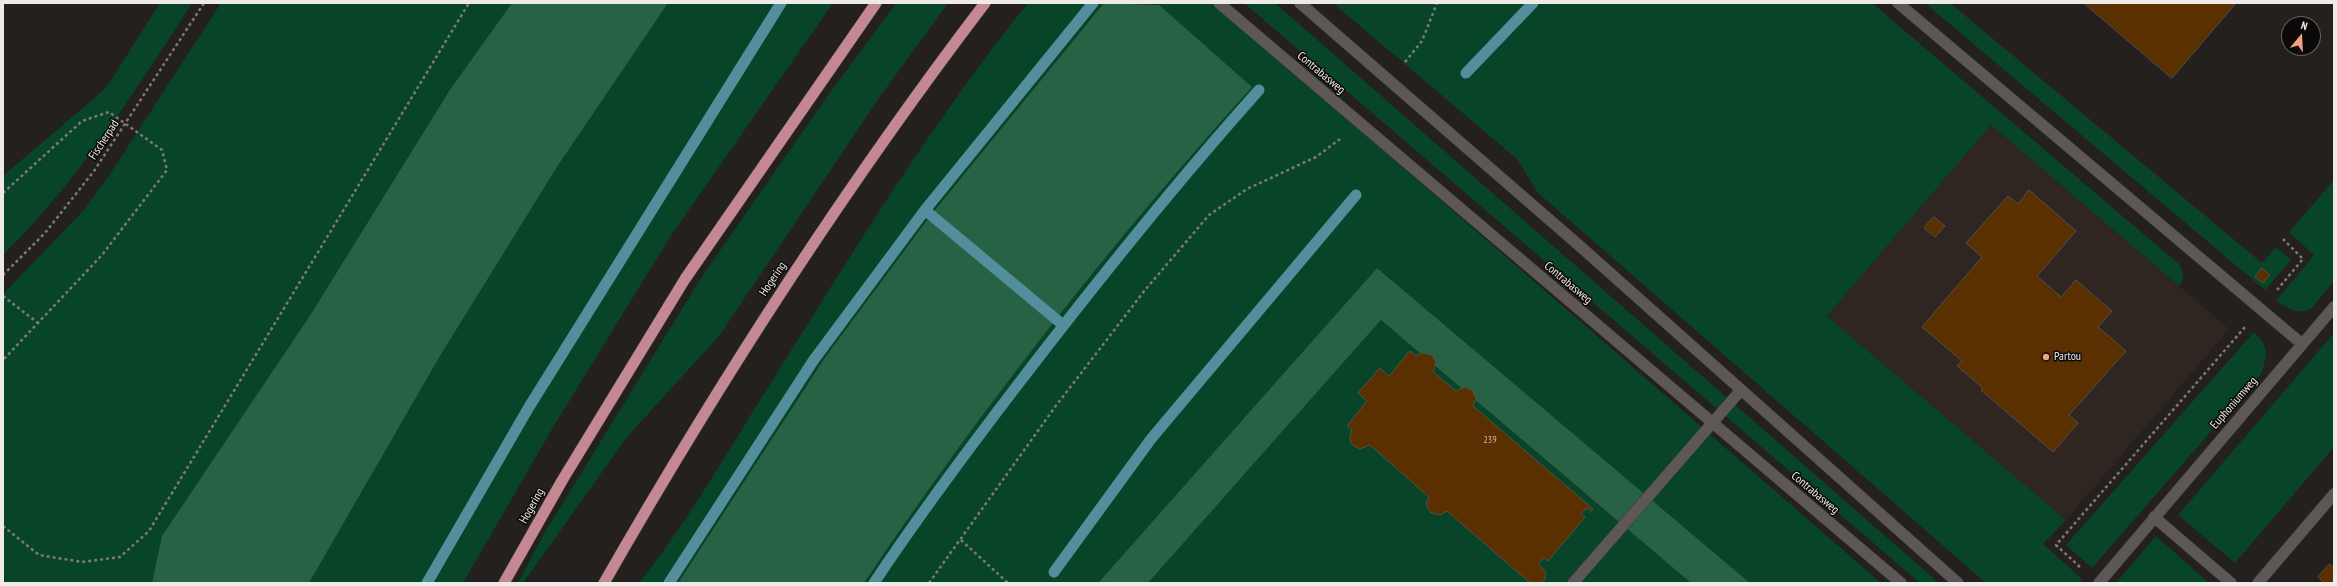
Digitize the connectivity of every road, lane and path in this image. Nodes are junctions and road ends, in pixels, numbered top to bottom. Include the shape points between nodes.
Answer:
1 (204, 3) edge
2 (469, 3) edge
3 (876, 3) edge
4 (985, 3) edge
5 (1219, 3) edge
6 (1300, 3) edge
7 (1437, 3) edge
8 (1898, 3) edge
9 (1390, 81) junction
10 (1356, 120) junction
11 (125, 124) junction
12 (3, 193) edge
13 (2283, 239) dead end
14 (3, 275) edge
15 (2276, 291) dead end
16 (3, 296) edge
17 (2334, 307) edge
18 (38, 323) junction
19 (2247, 325) dead end
20 (2302, 344) junction
21 (3, 360) edge
22 (1741, 390) junction
23 (1713, 423) junction
24 (2334, 494) edge
25 (2154, 517) junction
26 (3, 526) edge
27 (961, 540) junction
28 (2081, 568) dead end
29 (504, 583) edge
30 (604, 583) edge
31 (929, 583) edge
32 (1008, 583) edge
33 (1573, 583) edge
34 (1900, 583) edge
35 (1958, 583) edge
36 (2099, 583) edge
37 (2231, 583) edge
38 (2258, 583) edge

1 - 11 path, Fischerpad
2 - 26 path via 149,532 120,557 82,562 39,555
3 - 29 highway, Hogering via 685,279 563,479
4 - 30 highway, Hogering via 910,102 761,321 671,466
5 - 10 street, Contrabasweg
6 - 9 street
7 - 9 path via 1422,41
8 - 20 street
9 - 22 street
10 - 23 street, Contrabasweg
10 - 27 path via 1335,144 1316,157 1247,189 1209,215 1145,290 1065,395
11 - 12 path via 109,112 82,120
11 - 14 path, Fischerpad via 94,171 45,233
11 - 18 path via 162,150 167,170 102,255
13 - 15 path via 2303,259
16 - 18 path
17 - 20 street, Euphoniumweg
18 - 21 path
19 - 28 path via 2056,545
20 - 25 street, Euphoniumweg
22 - 23 street
22 - 35 street
23 - 33 street
23 - 34 street, Contrabasweg
24 - 38 street
25 - 36 street, Euphoniumweg
25 - 37 street
27 - 31 path
27 - 32 path

